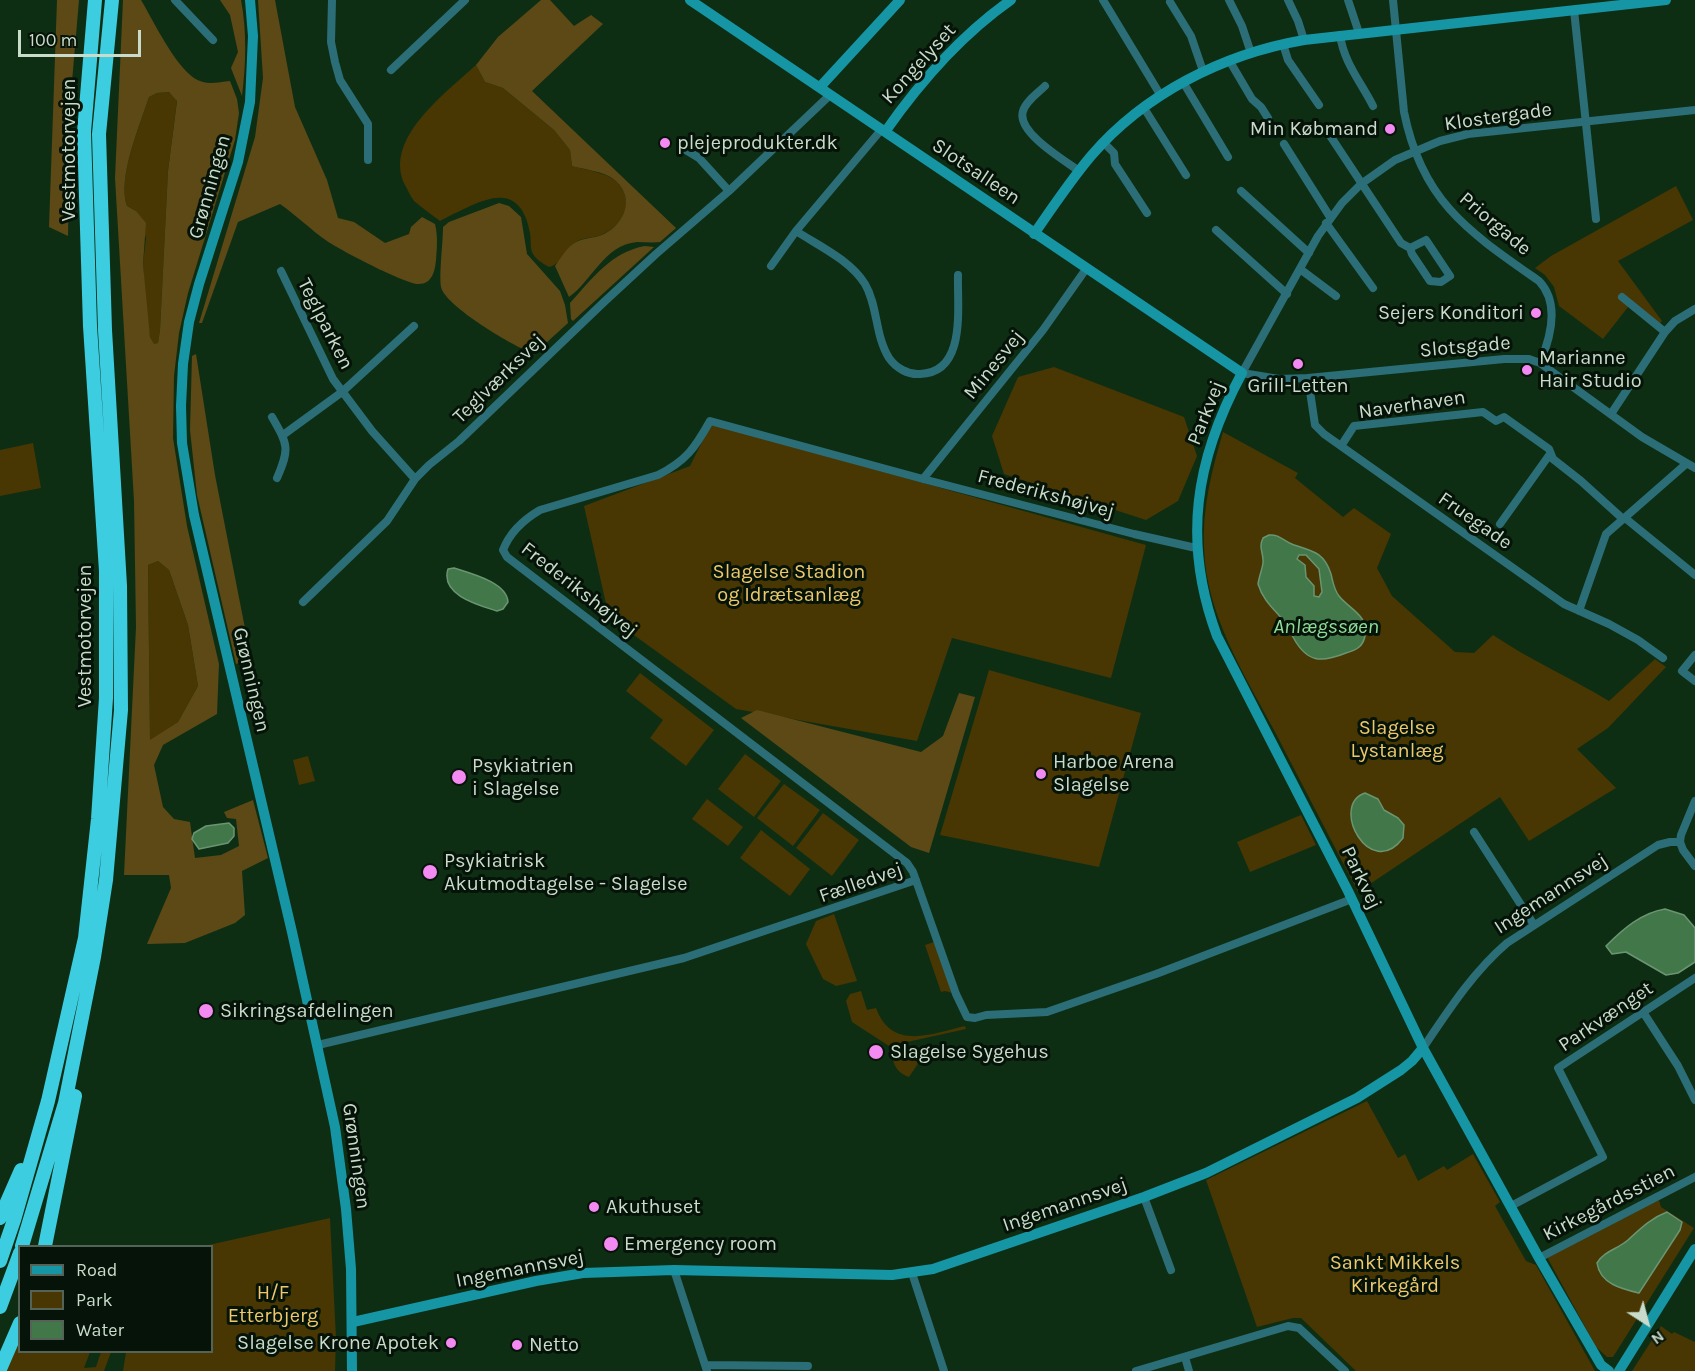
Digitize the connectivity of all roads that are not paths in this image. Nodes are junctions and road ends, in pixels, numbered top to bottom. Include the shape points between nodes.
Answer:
1 (95, 0) edge
2 (112, 0) edge
3 (175, 0) edge
4 (250, 0) edge
5 (332, 0) edge
6 (465, 0) edge
7 (690, 0) edge
8 (900, 0) edge
9 (1011, 0) edge
10 (1102, 0) edge
11 (1229, 0) edge
12 (1288, 0) edge
13 (1348, 0) edge
14 (1393, 0) edge
15 (1666, 0) edge
16 (1170, 2) dead end
17 (1574, 10) junction
18 (1396, 30) junction
19 (1359, 33) junction
20 (1340, 35) junction
21 (213, 40) dead end
22 (1304, 40) junction
23 (1282, 44) junction
24 (1251, 52) junction
25 (1229, 60) junction
26 (392, 70) dead end
27 (1203, 71) junction
28 (1183, 82) junction
29 (1045, 86) dead end
30 (820, 87) junction
31 (830, 95) junction
32 (1161, 96) junction
33 (1318, 105) dead end
34 (1373, 106) dead end
35 (1144, 108) junction
36 (1695, 110) edge
37 (1268, 118) dead end
38 (1587, 122) junction
39 (1325, 128) dead end
40 (883, 131) junction
41 (1104, 143) junction
42 (1284, 144) dead end
43 (681, 147) dead end
44 (1415, 151) junction
45 (1228, 157) dead end
46 (368, 160) dead end
47 (1079, 171) junction
48 (1186, 175) dead end
49 (1360, 184) junction
50 (729, 191) junction
51 (1241, 191) dead end
52 (1147, 213) dead end
53 (1596, 219) dead end
54 (1328, 220) junction
55 (1216, 230) dead end
56 (796, 231) junction
57 (1034, 234) junction
58 (1410, 248) junction
59 (1309, 253) junction
60 (771, 266) dead end
61 (1086, 269) junction
62 (1300, 269) junction
63 (280, 271) dead end
64 (958, 275) dead end
65 (1373, 288) dead end
66 (1287, 294) junction
67 (1336, 296) dead end
68 (1622, 297) dead end
69 (1695, 309) edge
70 (414, 326) dead end
71 (1665, 332) junction
72 (1540, 363) junction
73 (1242, 373) junction
74 (1308, 378) junction
75 (342, 392) junction
76 (1611, 414) junction
77 (272, 417) dead end
78 (282, 435) junction
79 (1341, 446) junction
80 (1550, 454) junction
81 (1686, 464) junction
82 (1695, 468) edge
83 (277, 478) dead end
84 (415, 479) junction
85 (923, 479) junction
86 (1624, 518) junction
87 (1500, 524) dead end
88 (1196, 548) junction
89 (1695, 575) edge
90 (303, 602) dead end
91 (1579, 611) junction
92 (1695, 655) edge
93 (1663, 658) dead end
94 (1695, 681) edge
95 (1695, 801) edge
96 (1474, 832) dead end
97 (1680, 842) junction
98 (1695, 866) edge
99 (106, 880) junction
100 (916, 880) junction
101 (1352, 899) junction
102 (1534, 925) junction
103 (1694, 981) edge
104 (1643, 1011) junction
105 (318, 1045) junction
106 (1423, 1048) junction
107 (1692, 1085) edge
108 (1695, 1100) edge
109 (48, 1101) junction
110 (1695, 1177) edge
111 (1144, 1197) junction
112 (1511, 1206) junction
113 (0, 1218) edge
114 (22, 1245) edge
115 (45, 1245) edge
116 (1695, 1249) edge
117 (18, 1258) edge
118 (1539, 1258) junction
119 (0, 1261) edge
120 (674, 1270) junction
121 (1171, 1270) dead end
122 (912, 1273) junction
123 (0, 1307) edge
124 (353, 1322) junction
125 (18, 1328) edge
126 (1185, 1357) junction
127 (808, 1366) dead end
128 (706, 1368) edge
129 (0, 1369) edge
130 (352, 1371) edge
131 (944, 1371) edge
132 (1136, 1371) edge
133 (1189, 1371) edge
134 (1345, 1371) edge
135 (1609, 1371) edge
136 (1618, 1371) edge

1 - 109 highway, Vestmotorvejen via 84,132 90,326 105,571 106,699 85,938
2 - 99 highway, Vestmotorvejen via 99,134 105,330 120,586 121,710
3 - 21 street
4 - 105 street, Grønningen via 250,102 238,162 189,322 183,364 182,443 194,515
5 - 46 street via 334,63 340,80 368,124
6 - 26 street
7 - 30 street, Slotsalleen
8 - 30 street
9 - 40 street, Kongelyset via 940,63
10 - 32 street
11 - 24 street
12 - 22 street
13 - 19 street
14 - 18 street, Priorgade
15 - 17 street
16 - 27 street via 1191,36
17 - 18 street
17 - 38 street
18 - 19 street
18 - 44 street, Priorgade via 1404,112
19 - 20 street
20 - 22 street
20 - 34 street via 1342,51
22 - 23 street
23 - 24 street
23 - 33 street
24 - 25 street
25 - 27 street
25 - 37 street
27 - 28 street
28 - 32 street
28 - 45 street
29 - 47 street via 1025,106 1023,120 1033,137
30 - 31 street, Slotsalleen
31 - 40 street, Slotsalleen
31 - 50 street, Teglværksvej
32 - 35 street
35 - 41 street
35 - 48 street
36 - 38 street, Klostergade
38 - 44 street, Klostergade via 1468,134
38 - 53 street
39 - 49 street
40 - 56 street
40 - 57 street, Slotsalleen
41 - 47 street
41 - 52 street via 1114,153 1115,164
42 - 54 street
43 - 50 street via 699,158
44 - 49 street, Klostergade
44 - 72 street, Priorgade via 1430,184 1454,216 1547,289 1552,308
47 - 57 street
49 - 54 street, Klostergade
49 - 58 street via 1401,243
50 - 84 street, Teglværksvej
51 - 59 street
54 - 59 street, Klostergade
54 - 65 street
55 - 66 street
56 - 60 street
56 - 64 street via 857,273 870,297 885,351 899,369 909,373 931,372 951,357 957,342
57 - 61 street, Slotsalleen
58 - 58 street via 1430,281 1441,282 1450,276 1426,240
59 - 62 street, Klostergade
61 - 73 street, Slotsalleen
61 - 85 street, Minesvej via 1043,330
62 - 66 street, Klostergade
62 - 67 street
63 - 75 street, Teglparken
66 - 73 street, Klostergade
68 - 71 street
69 - 71 street
70 - 75 street, Teglparken
71 - 76 street
72 - 74 street, Slotsgade via 1504,358
72 - 76 street, Slotsgade
73 - 74 street, Slotsgade via 1279,379
73 - 88 street, Parkvej via 1205,465 1197,508
74 - 79 street, Fruegade via 1315,425
75 - 78 street, Teglparken
75 - 84 street, Teglparken
76 - 81 street, Slotsgade
77 - 78 street
78 - 83 street via 286,458
79 - 80 street, Naverhaven via 1354,426 1483,412 1496,421 1504,417 1550,449
79 - 91 street, Fruegade
80 - 86 street, Naverhaven
80 - 87 street
81 - 82 street, Slotsgade
81 - 86 street
84 - 90 street, Teglværksvej via 387,521
85 - 88 street, Frederikshøjvej
85 - 100 street, Frederikshøjvej via 710,421 695,447 673,467 540,510 516,528 503,550 507,557 908,862
86 - 89 street, Naverhaven
86 - 91 street via 1603,540
88 - 101 street, Parkvej via 1208,614 1217,636
91 - 93 street, Fruegade via 1634,638
92 - 94 street via 1682,671
95 - 97 street
96 - 102 street
97 - 98 street
97 - 102 street, Ingemannsvej via 1658,846
99 - 114 highway, Vestmotorvejen via 64,1103
99 - 115 highway via 111,892 102,957
100 - 101 street, Fælledvej via 956,994 967,1017 975,1018 1047,1012
100 - 105 street, Fælledvej via 680,959
101 - 106 street, Parkvej
102 - 106 street, Ingemannsvej via 1488,960
103 - 104 street, Parkvænget
104 - 107 street
104 - 112 street, Parkvænget via 1558,1068 1603,1157
105 - 124 street, Grønningen via 340,1158
106 - 111 street, Ingemannsvej via 1401,1070 1357,1098 1206,1173
106 - 112 street, Parkvej
107 - 108 street
109 - 113 highway
109 - 119 highway, Vestmotorvejen
110 - 118 street, Kirkegårdsstien
111 - 121 street
111 - 122 street, Ingemannsvej
112 - 118 street, Parkvej
116 - 136 street
117 - 123 highway
118 - 135 street, Parkvej via 1601,1365
120 - 122 street, Ingemannsvej
120 - 124 street, Ingemannsvej via 553,1278
120 - 128 street
122 - 131 street
124 - 130 street, Grønningen
125 - 129 highway
126 - 132 street
126 - 133 street
126 - 134 street via 1293,1326
127 - 128 street

